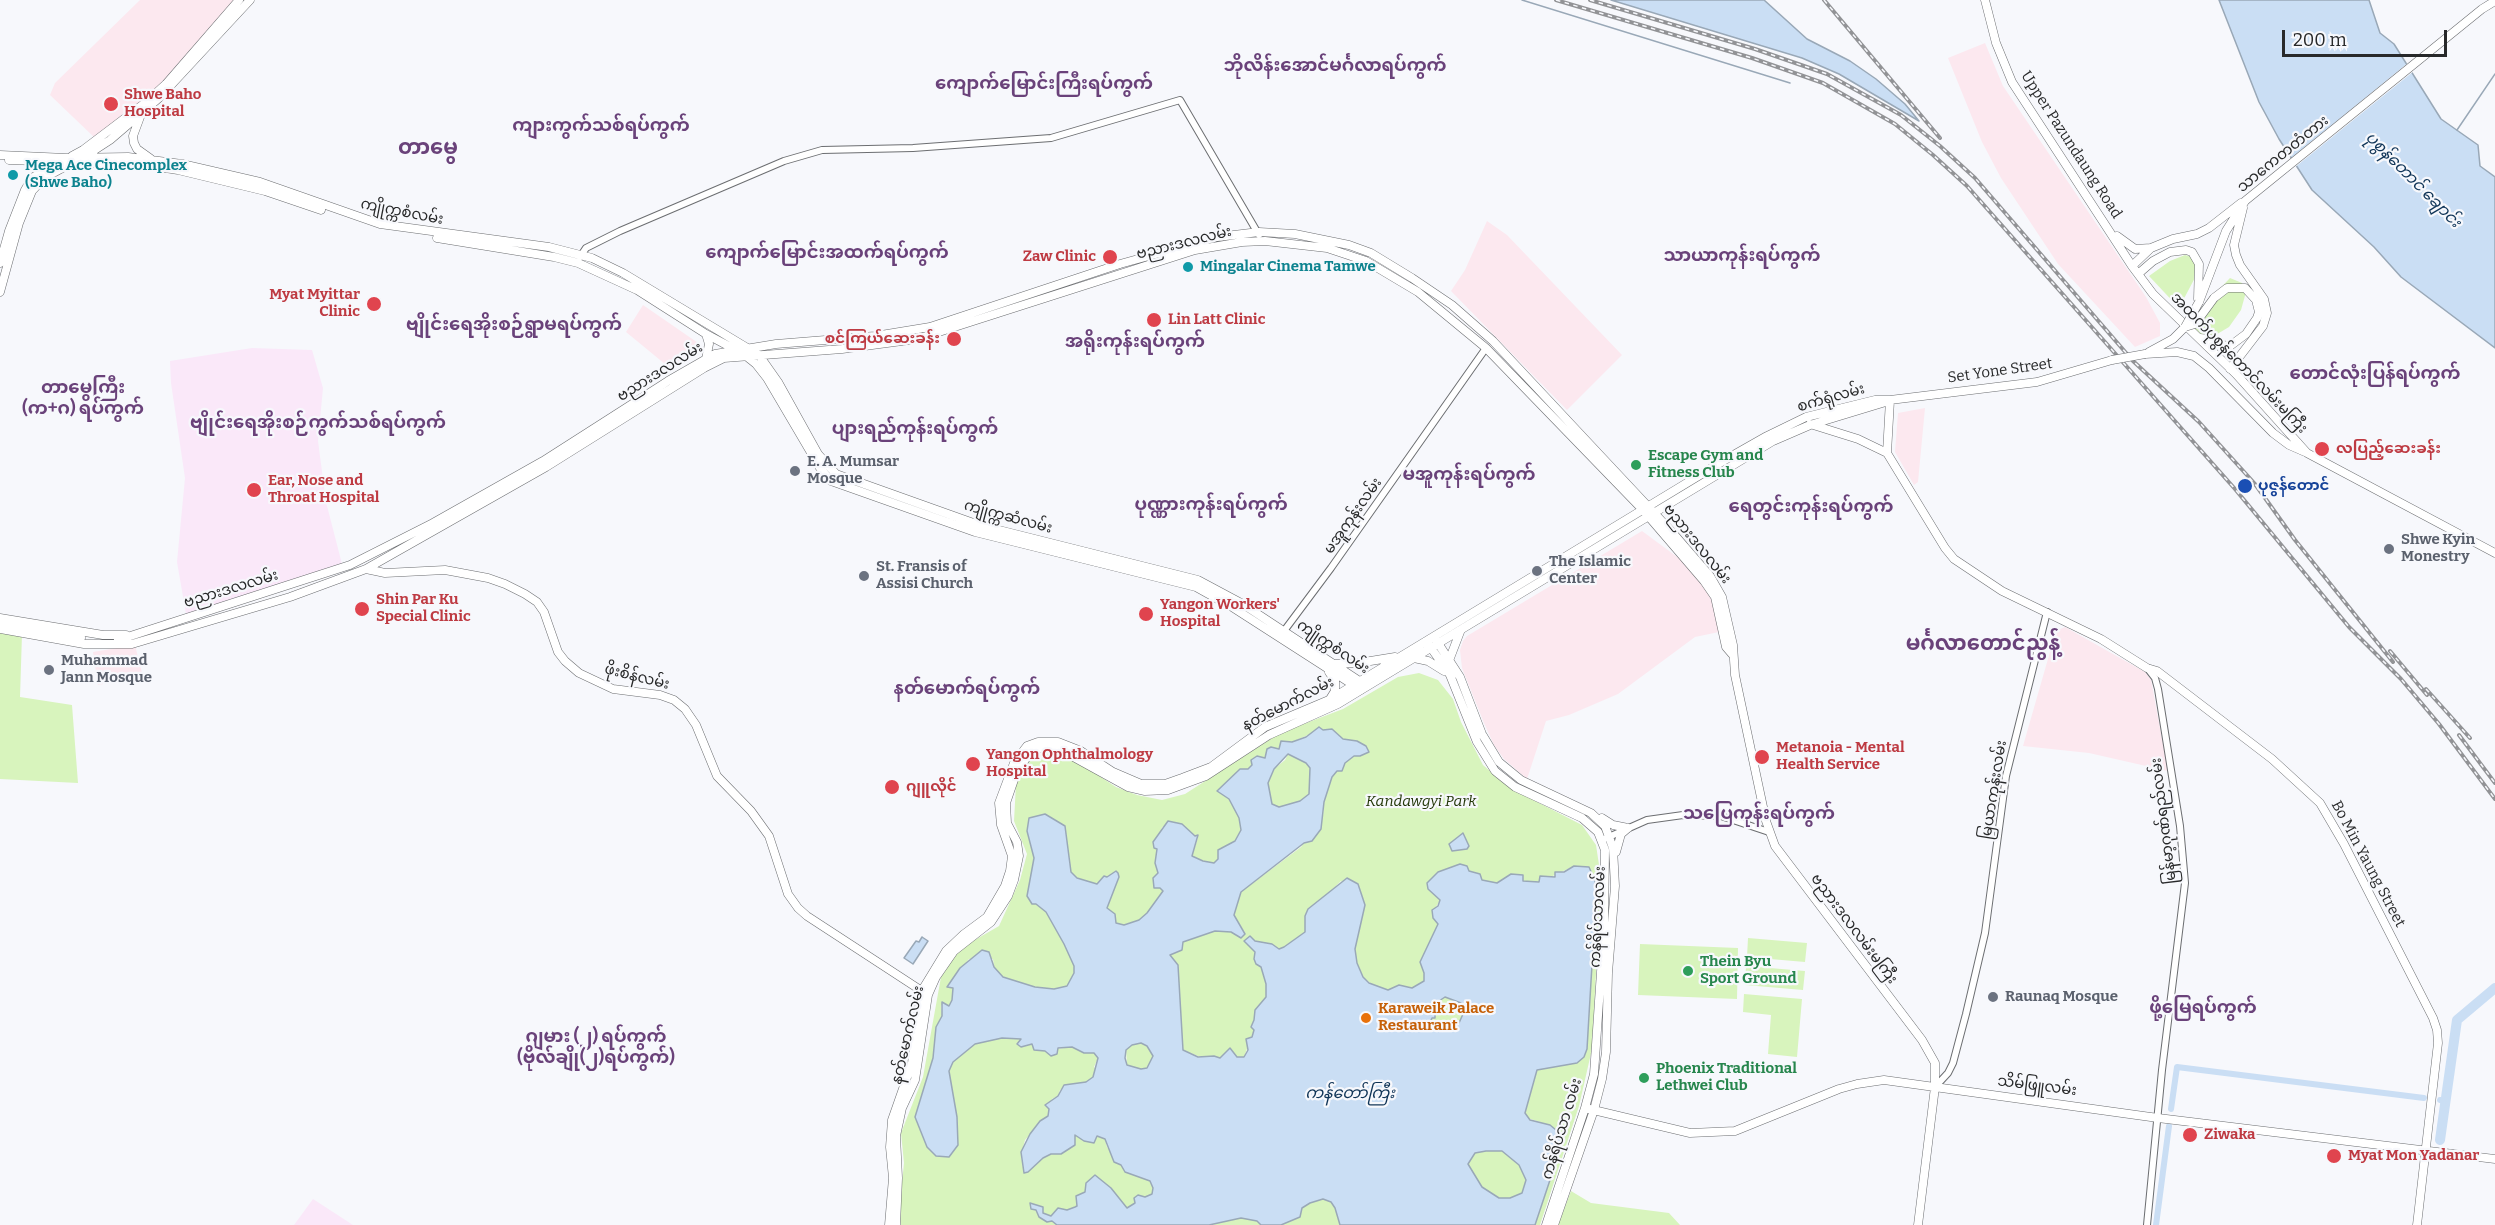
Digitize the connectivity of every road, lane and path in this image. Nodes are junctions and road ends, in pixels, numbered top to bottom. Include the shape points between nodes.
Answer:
1 (239, 0) edge
2 (250, 0) edge
3 (1985, 0) edge
4 (2495, 2) edge
5 (140, 116) junction
6 (0, 154) edge
7 (83, 157) junction
8 (152, 159) junction
9 (0, 160) edge
10 (24, 161) junction
11 (69, 161) junction
12 (58, 163) junction
13 (32, 178) junction
14 (2245, 201) junction
15 (1259, 232) junction
16 (2113, 233) junction
17 (1259, 241) junction
18 (2151, 248) junction
19 (579, 259) junction
20 (0, 263) edge
21 (2132, 266) junction
22 (2138, 274) junction
23 (1, 283) edge
24 (0, 292) edge
25 (2199, 302) junction
26 (2185, 327) junction
27 (706, 334) junction
28 (2200, 338) junction
29 (1486, 348) junction
30 (736, 350) junction
31 (747, 352) junction
32 (779, 354) junction
33 (2145, 354) junction
34 (759, 355) junction
35 (705, 359) junction
36 (2112, 360) joint
37 (2230, 369) junction
38 (761, 370) joint
39 (772, 371) junction
40 (664, 388) junction
41 (1890, 400) junction
42 (1808, 421) junction
43 (1887, 453) junction
44 (2307, 453) junction
45 (1649, 512) junction
46 (454, 516) junction
47 (2495, 553) edge
48 (381, 560) junction
49 (350, 565) junction
50 (366, 569) junction
51 (385, 573) junction
52 (1196, 587) joint
53 (220, 606) junction
54 (2047, 612) junction
55 (224, 616) junction
56 (0, 618) edge
57 (0, 623) edge
58 (0, 629) edge
59 (1461, 630) junction
60 (138, 633) junction
61 (1281, 634) junction
62 (118, 640) junction
63 (143, 641) junction
64 (1430, 642) junction
65 (1439, 644) junction
66 (1399, 656) junction
67 (1413, 658) junction
68 (1450, 658) junction
69 (1330, 667) junction
70 (2147, 668) junction
71 (1450, 675) junction
72 (1361, 686) junction
73 (1329, 700) junction
74 (1470, 713) junction
75 (1591, 813) junction
76 (1628, 828) junction
77 (1769, 832) junction
78 (1606, 838) junction
79 (1615, 860) junction
80 (945, 957) junction
81 (924, 993) junction
82 (1935, 1087) junction
83 (1585, 1108) junction
84 (1594, 1110) junction
85 (2158, 1118) junction
86 (2426, 1150) junction
87 (2495, 1159) edge
88 (889, 1225) edge
89 (896, 1225) edge
90 (1546, 1225) edge
91 (1554, 1225) edge
92 (1918, 1225) edge
93 (2147, 1225) edge
94 (2417, 1225) edge

1 - 11 main road via 185,65 145,103
2 - 5 main road
3 - 16 main road, Upper Pazundaung Road via 1996,43 2012,82
4 - 14 main road, သာကေတတံတား
5 - 7 main road
5 - 8 main road via 134,128 134,143
6 - 11 main road, ကျိုက္ကစံလမ်း
7 - 8 main road, ကျိုက္ကစံလမ်း
7 - 11 main road, ကျိုက္ကစံလမ်း
8 - 19 main road, ကျိုက္ကစံလမ်း via 260,182 380,224 549,247
9 - 10 main road
10 - 12 main road
10 - 13 main road
11 - 12 main road
11 - 19 main road, ကျိုက္ကစံလမ်း via 178,170 265,191 370,226
11 - 23 main road via 32,191
12 - 13 main road
13 - 20 main road via 17,208
14 - 18 main road via 2209,228
14 - 25 main road, သာကေတတံတား via 2226,231
14 - 37 main road via 2236,236 2236,255 2264,299 2267,313 2263,326
15 - 17 street
15 - 19 street via 1180,100 1051,138 822,150 784,161 600,241 586,248
15 - 31 main road, ဗညားဒလလမ်း via 1198,240 930,327
15 - 45 main road, ဗညားဒလလမ်း via 1295,234 1361,249 1393,265 1452,305 1493,341
16 - 18 main road via 2135,249
16 - 21 main road, Upper Pazundaung Road
17 - 29 main road, ဗညားဒလလမ်း via 1316,246 1366,261 1418,292
17 - 32 main road, ဗညားဒလလမ်း via 1195,250 917,339
18 - 21 main road
19 - 27 main road, ကျိုက္ကစံလမ်း
19 - 31 main road, ကျိုက္ကစံလမ်း via 609,266
21 - 22 main road, အထက်ပုစွန်တောင်လမ်းမကြီး
22 - 25 main road via 2170,252 2192,252 2199,264
22 - 28 main road, အထက်ပုစွန်တောင်လမ်းမကြီး via 2170,312
23 - 24 main road
25 - 26 main road, သာကေတတံတား, bridge
26 - 28 main road, bridge via 2194,324 2227,288 2245,288 2256,300 2257,318 2246,334 2230,346
26 - 33 main road, သာကေတတံတား via 2173,339
27 - 30 main road, ကျိုက္ကစံလမ်း
27 - 35 main road via 709,344
28 - 37 main road, အထက်ပုစွန်တောင်လမ်းမကြီး
29 - 45 main road, ဗညားဒလလမ်း
29 - 61 street, မအူကုန်းလမ်း
30 - 31 main road, ဗညားဒလလမ်း
30 - 35 main road, ဗညားဒလလမ်း
31 - 34 main road, ကျိုက္ကစံလမ်း
31 - 38 main road, ကျိုက္ကစံလမ်း
31 - 40 main road, ဗညားဒလလမ်း via 715,362
32 - 34 main road, ဗညားဒလလမ်း
32 - 39 main road
33 - 36 main road, သာကေတတံတား, bridge
33 - 44 main road via 2177,352 2193,356 2273,433
34 - 39 main road, ကျိုက္ကစံလမ်း
35 - 40 main road, ဗညားဒလလမ်း
36 - 41 main road, Set Yone Street via 2037,382
37 - 44 main road, အထက်ပုစွန်တောင်လမ်းမကြီး
38 - 52 main road, ကျိုက္ကဆံလမ်း via 831,481 975,532
39 - 61 main road, ကျိုက္ကဆံလမ်း via 818,454 836,474 979,525 1198,580 1241,603
40 - 46 main road, ဗညားဒလလမ်း via 585,444
41 - 42 main road, စက်ရုံလမ်း via 1875,400
41 - 43 main road
42 - 43 main road
42 - 45 main road, စက်ရုံလမ်း via 1767,436
43 - 54 main road, Bo Min Yaung Street via 1954,559 2002,591
44 - 47 main road, အထက်ပုစွန်တောင်လမ်းမကြီး
45 - 59 main road, စက်ရုံလမ်း
45 - 64 main road, စက်ရုံလမ်း
45 - 77 main road, ဗညားဒလလမ်း via 1707,579 1715,597 1726,647 1732,654
46 - 48 main road, ဗညားဒလလမ်း
46 - 49 main road, ဗညားဒလလမ်း
48 - 50 main road, ဗညားဒလလမ်း
48 - 51 main road
49 - 50 main road, ဖိုးစိန်လမ်း
49 - 53 main road, ဗညားဒလလမ်း
50 - 51 main road, ဖိုးစိန်လမ်း
50 - 55 main road, ဗညားဒလလမ်း
51 - 81 main road, ဖိုးစိန်လမ်း via 445,570 505,585 537,602 558,652 579,673 613,688 674,700 696,725 717,776 769,836 788,894 798,908
52 - 61 main road, ကျိုက္ကစံလမ်း
53 - 55 main road
53 - 60 main road, ဗညားဒလလမ်း
54 - 70 main road, Bo Min Yaung Street via 2122,650
54 - 82 street, မြယာကုန်းလမ်း via 2006,776 1985,933 1953,1063
55 - 63 main road, ဗညားဒလလမ်း
56 - 60 main road, ဗညားဒလလမ်း via 103,635
57 - 62 main road via 84,639
58 - 63 main road, ဗညားဒလလမ်း via 103,645
59 - 65 main road, စက်ရုံလမ်း
59 - 68 main road
60 - 62 main road, ဗညားဒလလမ်း
61 - 69 main road, ကျိုက္ကစံလမ်း
62 - 63 main road, ဗညားဒလလမ်း
64 - 65 main road, စက်ရုံလမ်း
64 - 66 main road, စက်ရုံလမ်း
64 - 67 main road, စက်ရုံလမ်း
64 - 71 main road
65 - 68 main road, ကန်ရိပ်သာလမ်း
66 - 69 main road
66 - 72 main road, စက်ရုံလမ်း
67 - 71 main road via 1428,661
67 - 72 main road, စက်ရုံလမ်း
68 - 74 main road, ကန်ရိပ်သာလမ်း
69 - 72 main road, ကျိုက္ကစံလမ်း
69 - 73 main road via 1335,691
70 - 85 street, မြန်မာ့ဂုဏ်ရည်လမ်း via 2158,689 2185,883
70 - 86 main road, Bo Min Yaung Street via 2185,690 2313,794 2338,832 2437,1030
71 - 74 main road
72 - 73 main road, နတ်မောက်လမ်း
72 - 80 main road, နတ်မောက်လမ်း via 1338,704 1269,735 1206,776 1168,790 1128,787 1065,751 1051,747 1036,749 1017,771 1006,803 1007,823 1019,856 1011,888 992,922
73 - 80 main road, နတ်မောက်လမ်း via 1265,727 1211,767 1165,784 1147,785 1130,780 1058,741 1027,746 1014,762 999,802 1001,825 1012,855 1005,886 987,917 964,934
74 - 75 main road, ကန်ရိပ်သာလမ်း via 1490,749 1507,769 1521,780
74 - 78 main road via 1477,742 1501,776 1515,788 1582,818
75 - 76 main road
75 - 78 main road, ကန်ရိပ်သာလမ်း via 1605,826
76 - 77 street via 1656,818 1687,815 1721,816
76 - 78 street
76 - 79 main road via 1621,834
77 - 82 main road, ဗညားဒလလမ်းမကြီး via 1784,859 1922,1040 1935,1063
78 - 79 main road, ကန်ရိပ်သာလမ်း
78 - 83 main road, ကန်ရိပ်သာ လမ်း via 1599,1022 1594,1074
79 - 84 main road, ကန်ရိပ်သာလမ်း via 1606,1052
80 - 81 main road, နတ်မောက်လမ်း
81 - 88 main road, နတ်မောက်လမ်း via 912,1064 892,1120
81 - 89 main road, နတ်မောက်လမ်း via 921,1054 896,1136
82 - 84 main road, သိမ်ဖြူလမ်း via 1884,1080 1857,1084 1727,1132 1690,1133
82 - 85 main road, သိမ်ဖြူလမ်း
82 - 92 main road
83 - 84 main road, သိမ်ဖြူလမ်း
83 - 90 main road, ကန်ရိပ်သာ လမ်း
84 - 91 main road, ကန်ရိပ်သာလမ်း
85 - 86 main road, သိမ်ဖြူလမ်း
85 - 93 street, မြန်မာ့ဂုဏ်ရည်လမ်း
86 - 87 main road, သိမ်ဖြူလမ်း
86 - 94 main road, Bo Min Yaung Street

